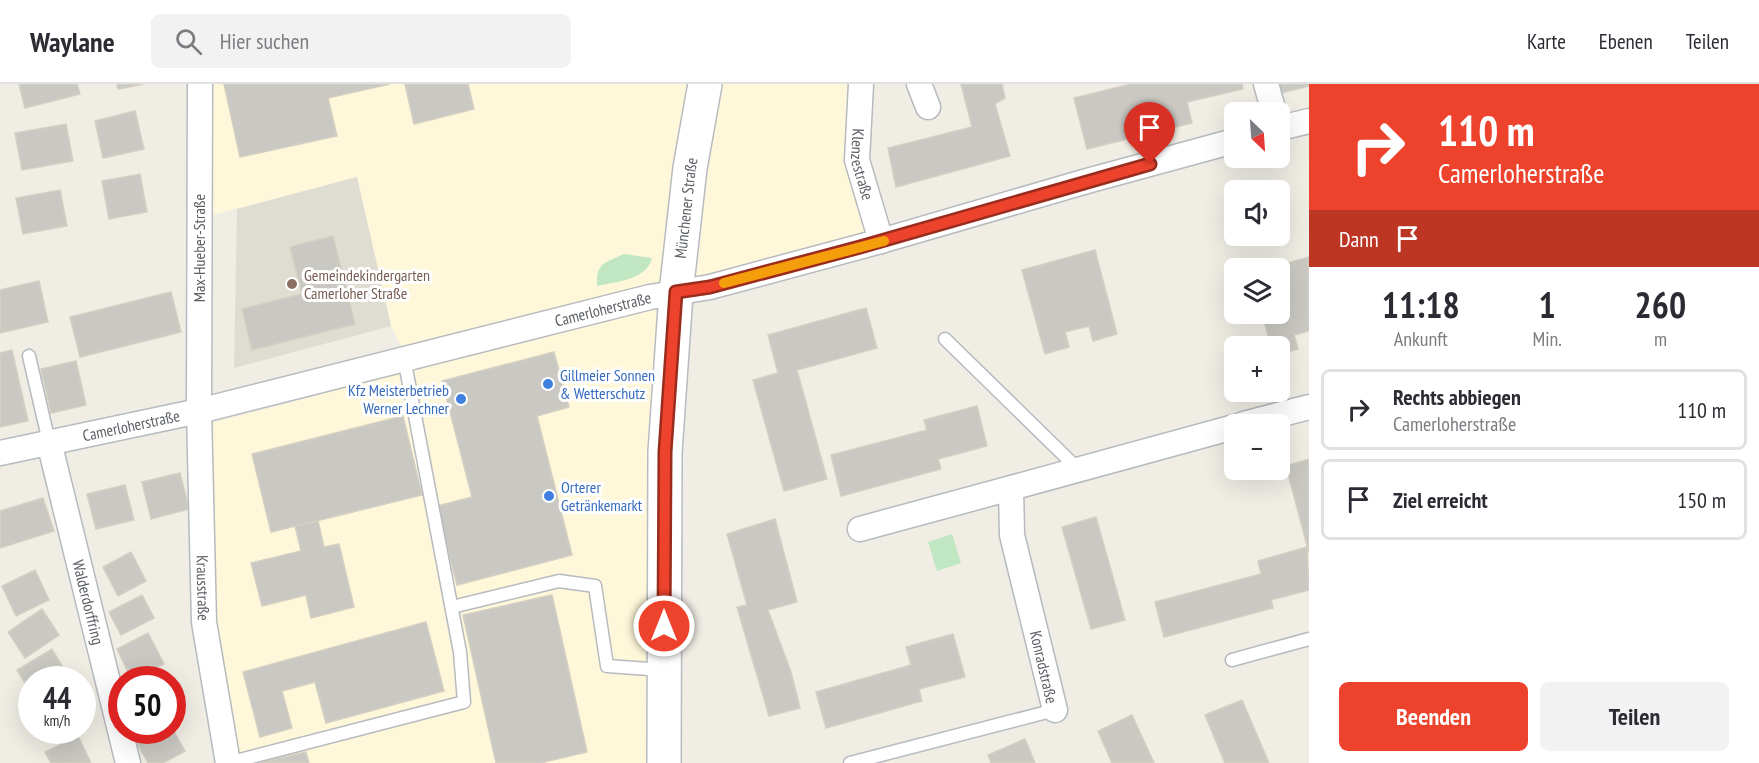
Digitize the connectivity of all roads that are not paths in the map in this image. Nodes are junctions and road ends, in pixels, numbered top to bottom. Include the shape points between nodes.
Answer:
1 (200, 84) edge
2 (705, 84) edge
3 (861, 84) edge
4 (919, 84) edge
5 (1266, 84) edge
6 (1271, 102) edge
7 (928, 106) dead end
8 (1309, 121) edge
9 (1290, 126) edge
10 (1224, 144) edge
11 (881, 241) junction
12 (676, 292) junction
13 (945, 339) dead end
14 (29, 356) dead end
15 (404, 358) junction
16 (1309, 407) edge
17 (199, 411) junction
18 (1282, 414) edge
19 (1224, 430) edge
20 (49, 442) junction
21 (0, 453) edge
22 (1078, 469) junction
23 (1011, 488) junction
24 (860, 529) dead end
25 (452, 607) junction
26 (1309, 639) edge
27 (1232, 660) dead end
28 (664, 670) junction
29 (1055, 710) joint
30 (128, 763) edge
31 (228, 763) edge
32 (664, 763) edge
33 (850, 763) edge

1 - 17 street, Max-Hueber-Straße
2 - 12 main road, Münchener Straße via 690,168
3 - 11 street, Klenzestraße via 857,159
4 - 7 street
5 - 6 street
8 - 9 street
10 - 11 street, Camerloherstraße
11 - 12 street, Camerloherstraße via 710,287
12 - 15 street, Camerloherstraße
12 - 28 main road, Münchener Straße via 665,452
13 - 22 lane
14 - 20 lane
15 - 17 street, Camerloherstraße
15 - 25 lane
16 - 18 street
17 - 20 street, Camerloherstraße
17 - 31 street, Krausstraße via 204,622
19 - 22 street
20 - 21 street, Camerloherstraße
20 - 30 street, Walderdorffring
22 - 23 street
23 - 24 street
23 - 29 street, Konradstraße via 1012,535
25 - 28 lane via 559,581 595,586 607,666
25 - 31 lane via 464,702
26 - 27 lane
28 - 32 main road, Münchener Straße
29 - 33 lane, Konradstraße

